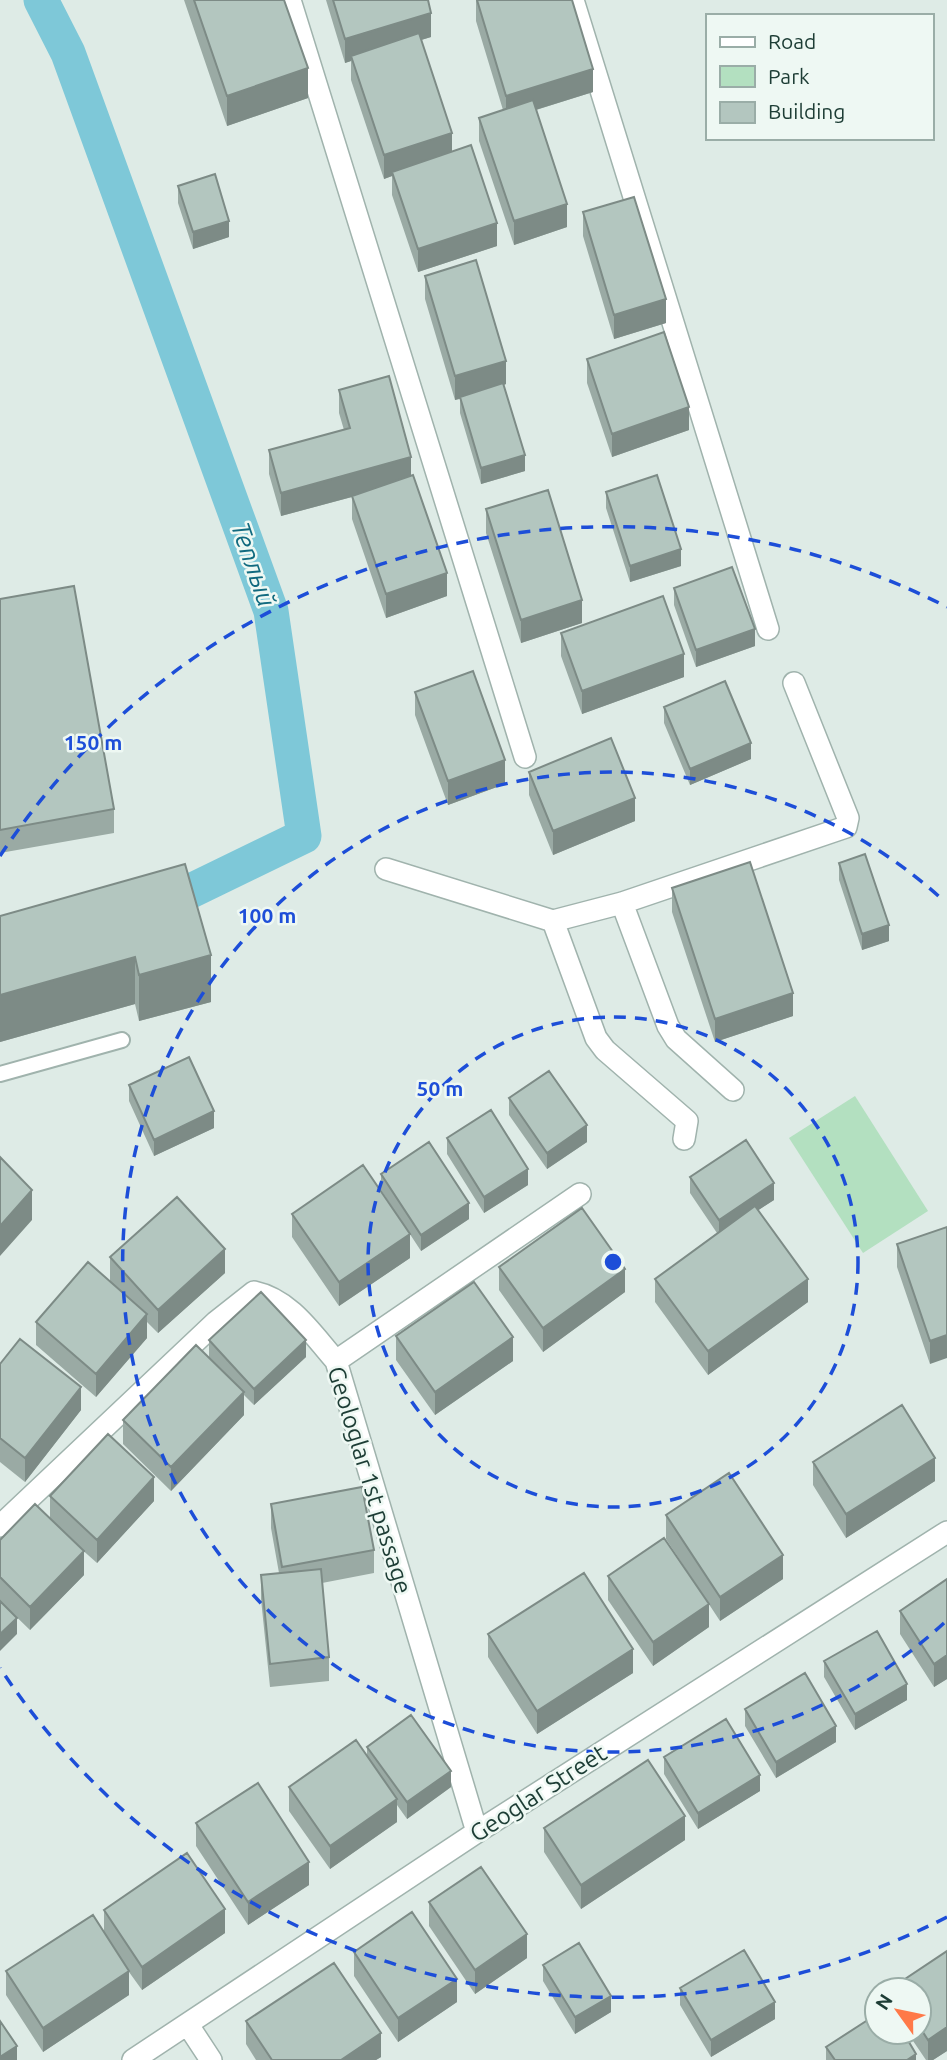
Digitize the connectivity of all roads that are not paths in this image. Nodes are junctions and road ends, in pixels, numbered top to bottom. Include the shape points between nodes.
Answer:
1 (290, 0) edge
2 (573, 0) edge
3 (768, 629) dead end
4 (794, 683) dead end
5 (525, 757) dead end
6 (386, 869) dead end
7 (622, 903) junction
8 (553, 921) junction
9 (122, 1040) dead end
10 (0, 1074) edge
11 (733, 1090) dead end
12 (684, 1139) dead end
13 (580, 1194) dead end
14 (336, 1361) junction
15 (0, 1526) edge
16 (947, 1532) edge
17 (477, 1832) junction
18 (188, 2025) junction
19 (133, 2060) edge
20 (211, 2060) edge

1 - 5 street
2 - 3 street
4 - 7 street via 848,818 846,827
6 - 8 street
7 - 8 street
7 - 11 street via 668,1026 676,1039
8 - 12 street via 596,1038 604,1051 687,1121
9 - 10 lane
13 - 14 street
14 - 15 street, Geologlar 1st passage via 294,1312 269,1295 254,1292 216,1322
14 - 17 street, Geologlar 1st passage
16 - 17 street, Geoglar Street
17 - 18 street, Geoglar Street
18 - 19 street, Geoglar Street
18 - 20 street

